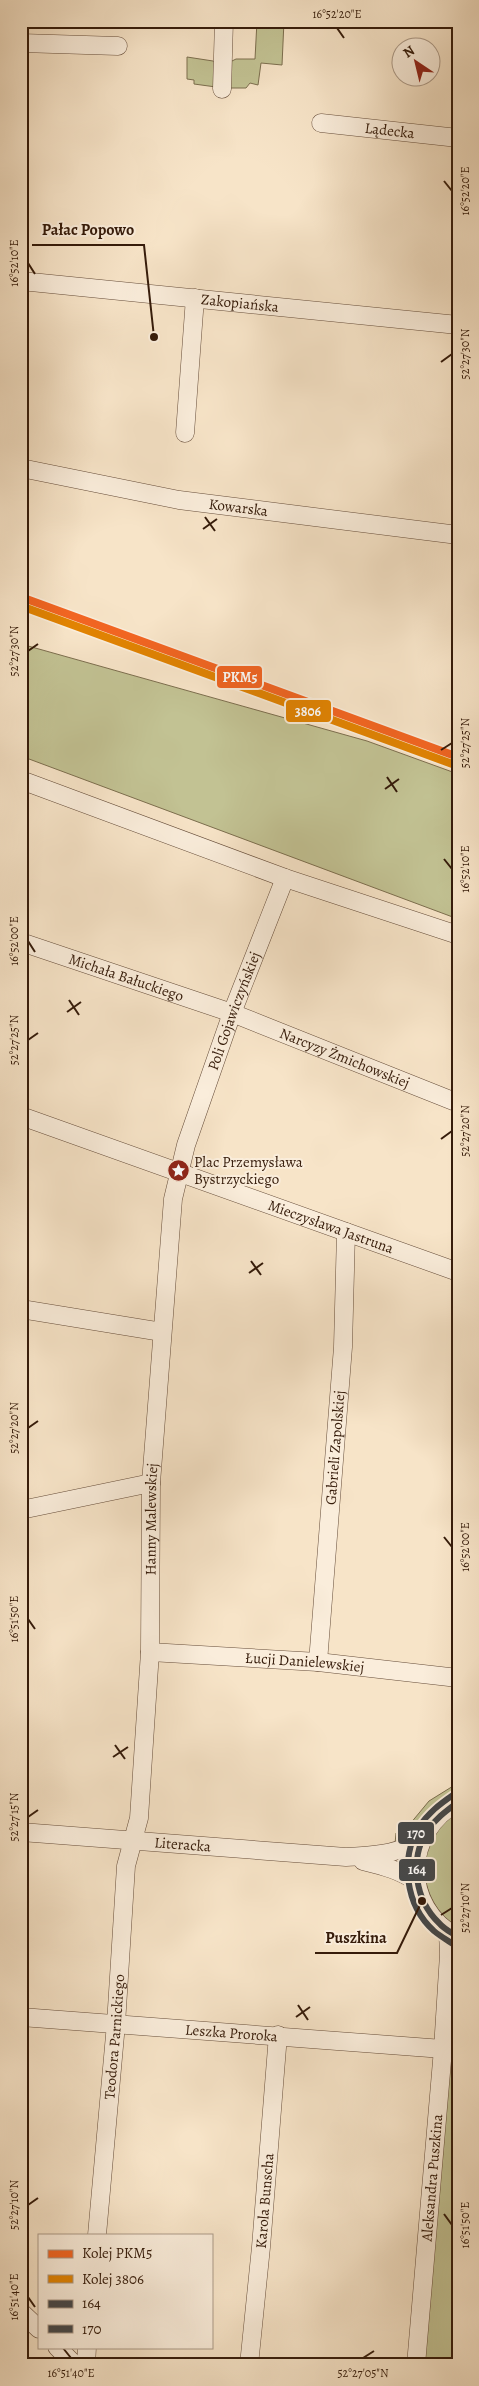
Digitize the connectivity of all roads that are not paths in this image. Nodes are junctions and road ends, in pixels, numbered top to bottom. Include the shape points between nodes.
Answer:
1 (224, 21) edge
2 (21, 44) edge
3 (118, 46) dead end
4 (222, 89) dead end
5 (321, 123) dead end
6 (458, 138) edge
7 (21, 281) edge
8 (195, 298) junction
9 (458, 325) edge
10 (185, 434) dead end
11 (21, 468) edge
12 (458, 534) edge
13 (21, 780) edge
14 (285, 878) junction
15 (458, 935) edge
16 (21, 942) edge
17 (232, 1013) junction
18 (458, 1103) edge
19 (21, 1116) edge
20 (178, 1172) junction
21 (346, 1232) junction
22 (458, 1272) edge
23 (21, 1309) edge
24 (162, 1332) junction
25 (150, 1483) junction
26 (21, 1510) edge
27 (150, 1652) junction
28 (318, 1662) junction
29 (458, 1678) edge
30 (458, 1802) edge
31 (21, 1832) edge
32 (423, 1837) junction
33 (135, 1840) junction
34 (346, 1856) junction
35 (416, 1882) junction
36 (453, 1934) edge
37 (21, 2017) edge
38 (116, 2024) junction
39 (278, 2036) junction
40 (442, 2049) junction
41 (98, 2234) edge
42 (21, 2312) edge
43 (38, 2328) edge
44 (58, 2348) edge
45 (88, 2348) edge
46 (75, 2365) edge
47 (86, 2365) edge
48 (249, 2365) edge
49 (416, 2365) edge

1 - 4 street
2 - 3 street
5 - 6 street, Lądecka
7 - 8 street, Zakopiańska
8 - 9 street, Zakopiańska
8 - 10 street
11 - 12 street, Kowarska via 179,500
13 - 14 street
14 - 15 street
14 - 17 street, Poli Gojawiczyńskiej
16 - 17 street, Michała Bałuckiego
17 - 18 street, Narcyzy Żmichowskiej
17 - 20 street, Poli Gojawiczyńskiej
19 - 20 street, Mieczysława Jastruna
20 - 21 street, Mieczysława Jastruna
20 - 24 street, Hanny Malewskiej
21 - 22 street, Mieczysława Jastruna
21 - 28 street, Gabrieli Zapolskiej via 343,1347
23 - 24 street
24 - 25 street, Hanny Malewskiej
25 - 26 street
25 - 27 street, Hanny Malewskiej
27 - 28 street, Łucji Danielewskiej
27 - 33 street, Hanny Malewskiej
28 - 29 street, Łucji Danielewskiej
30 - 32 street via 433,1821
31 - 33 street, Literacka
32 - 34 street, Literacka via 408,1848 391,1854
32 - 35 street via 417,1859
33 - 34 street, Literacka
33 - 38 street, Teodora Parnickiego via 126,1866
34 - 35 street, Literacka via 404,1873
35 - 36 street via 422,1901 433,1918
36 - 40 street, Aleksandra Puszkina
37 - 38 street, Leszka Proroka
38 - 39 street, Leszka Proroka
38 - 41 street, Teodora Parnickiego
39 - 40 street, Leszka Proroka
39 - 48 street, Karola Bunscha
40 - 49 street, Aleksandra Puszkina
42 - 43 street
44 - 46 street
45 - 47 street

